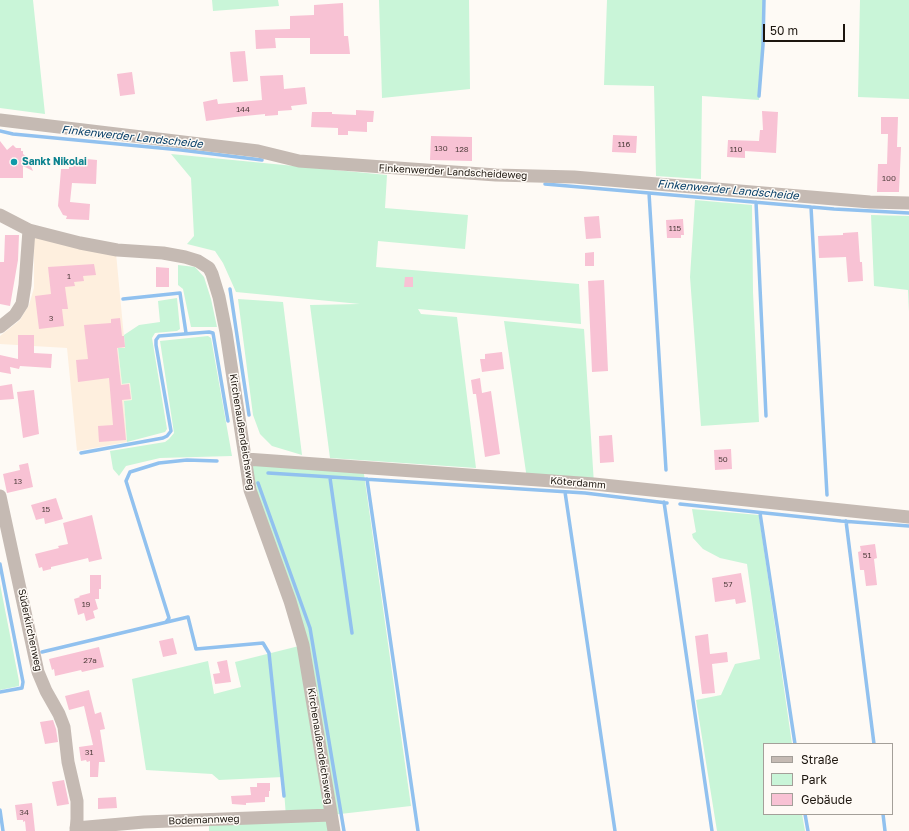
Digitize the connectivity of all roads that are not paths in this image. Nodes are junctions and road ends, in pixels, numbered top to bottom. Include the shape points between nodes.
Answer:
1 (0, 120) edge
2 (909, 203) edge
3 (0, 215) edge
4 (29, 230) junction
5 (0, 326) edge
6 (246, 459) junction
7 (0, 496) edge
8 (909, 516) edge
9 (331, 815) junction
10 (76, 830) edge
11 (334, 831) edge

1 - 2 street, Finkenwerder Landscheideweg via 258,151 299,161 496,175 574,177 870,202
3 - 4 street, Kirchenaußendeichsweg
4 - 5 street via 22,304 15,316
4 - 6 street, Kirchenaußendeichsweg via 101,248 185,257 209,268 219,297 226,332
6 - 8 street, Köterdamm via 594,484
6 - 9 street, Kirchenaußendeichsweg via 250,490 303,644
7 - 10 street, Süderkirchenweg via 38,672 64,727 68,762 77,801
9 - 10 street, Bodemannweg via 121,824
9 - 11 street, Kirchenaußendeichsweg

